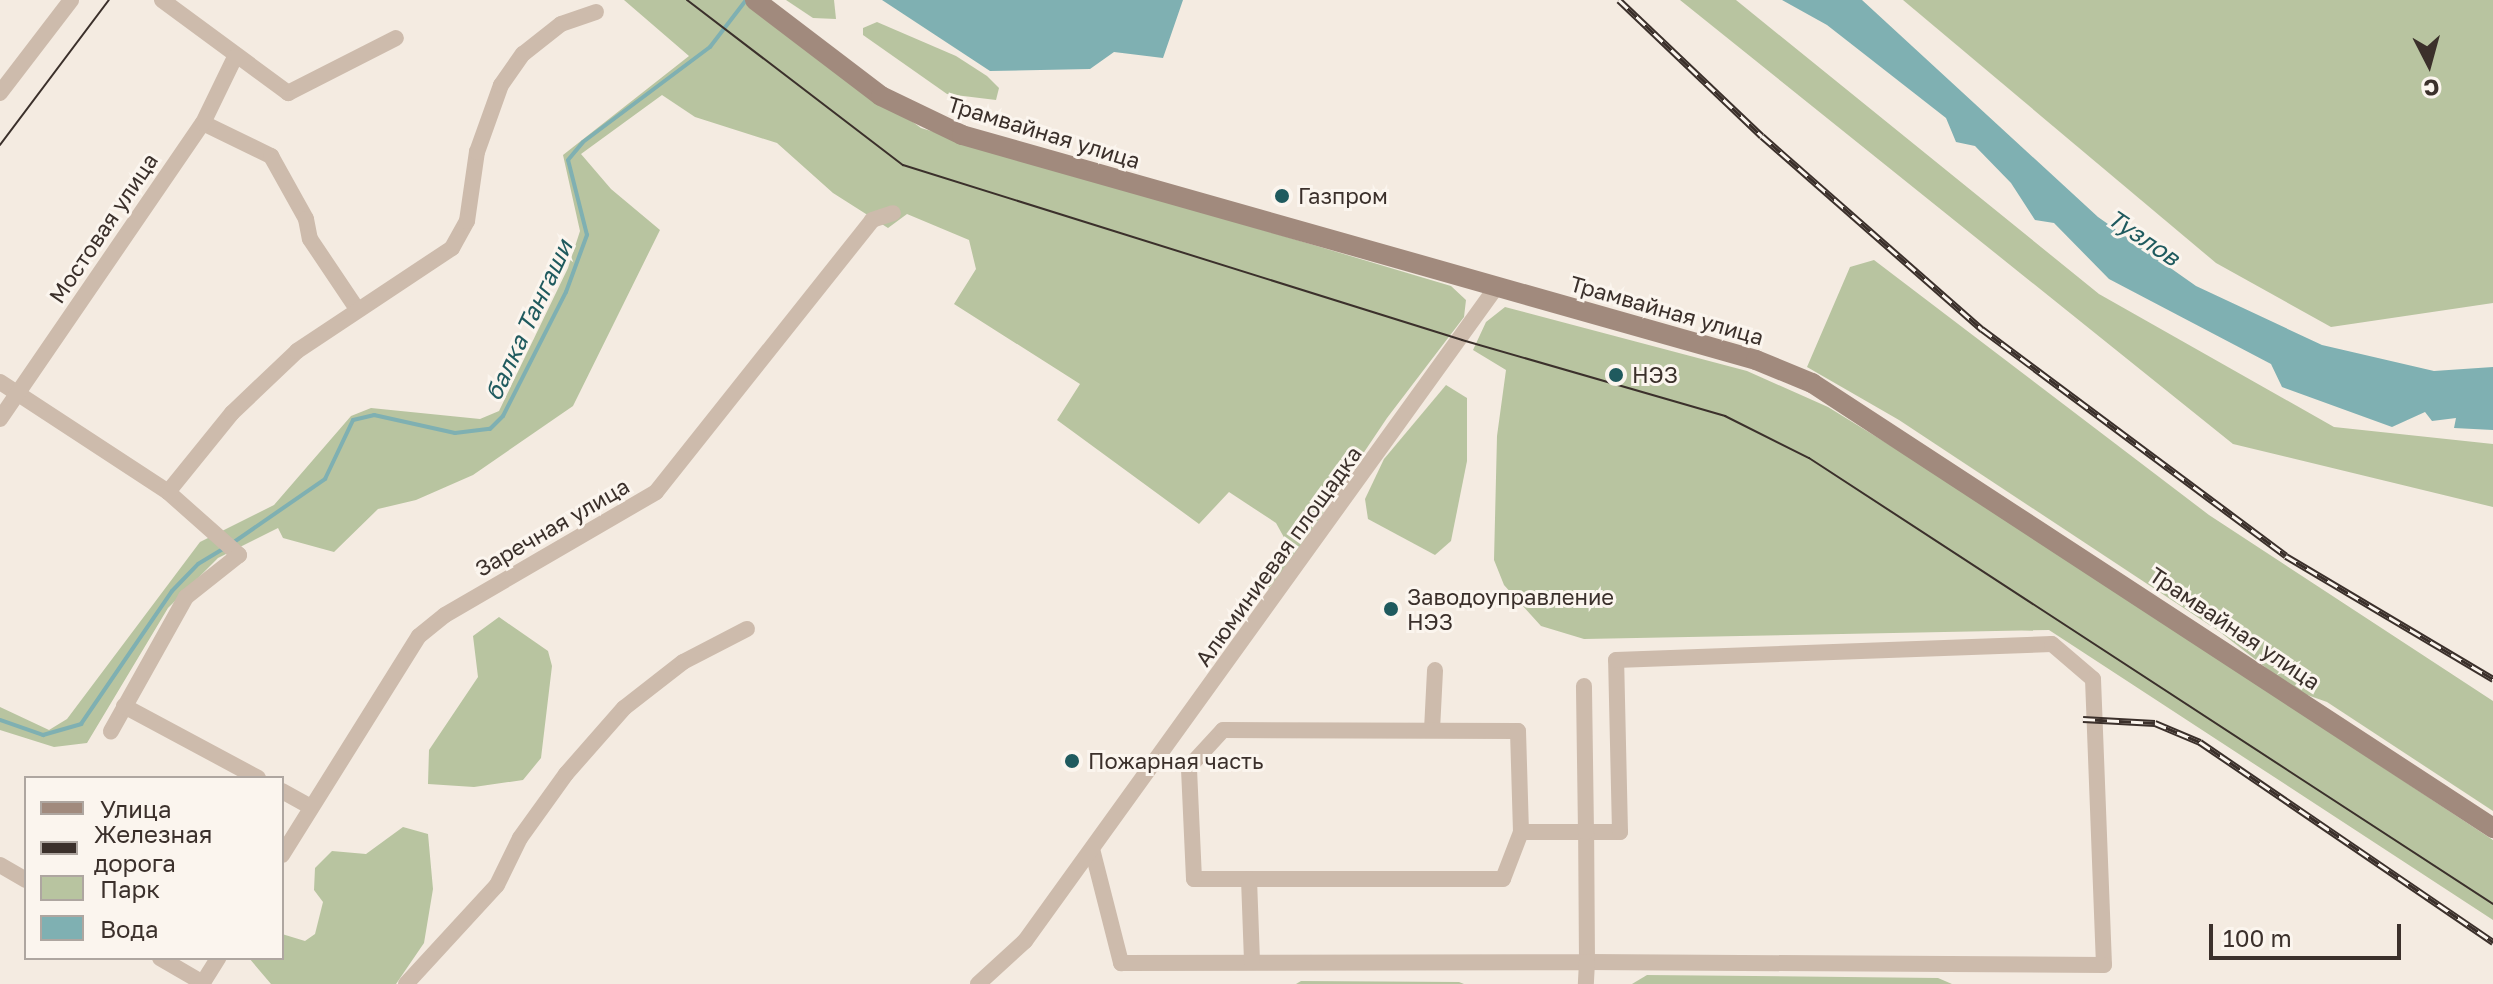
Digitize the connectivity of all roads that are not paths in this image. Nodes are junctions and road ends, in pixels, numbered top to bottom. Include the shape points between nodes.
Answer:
1 (71, 0) edge
2 (162, 0) edge
3 (760, 4) edge
4 (596, 12) dead end
5 (396, 38) dead end
6 (235, 57) junction
7 (0, 93) edge
8 (203, 123) junction
9 (893, 213) dead end
10 (1497, 286) junction
11 (357, 309) junction
12 (0, 382) edge
13 (18, 393) junction
14 (0, 419) edge
15 (168, 492) junction
16 (747, 629) dead end
17 (1435, 670) dead end
18 (1584, 686) dead end
19 (124, 706) junction
20 (1432, 730) junction
21 (111, 731) dead end
22 (254, 776) edge
23 (284, 792) edge
24 (311, 807) junction
25 (2493, 828) edge
26 (1521, 832) junction
27 (1586, 832) junction
28 (1092, 849) junction
29 (284, 852) edge
30 (0, 865) edge
31 (24, 879) edge
32 (1249, 879) junction
33 (163, 960) edge
34 (217, 960) edge
35 (1252, 962) junction
36 (1587, 962) junction
37 (203, 983) edge
38 (406, 984) edge
39 (978, 984) edge
40 (1586, 984) edge

1 - 7 street
2 - 6 street
3 - 10 main road, Трамвайная улица via 881,96 924,121
4 - 11 street via 561,24 523,54 501,85 477,152 467,221 452,248
5 - 6 street via 288,93
6 - 8 street, Мостовая улица
8 - 11 street via 271,156 306,219 310,239
8 - 13 street, Мостовая улица
9 - 24 street, Заречная улица via 872,220 656,492 419,636
10 - 25 main road, Трамвайная улица via 1756,360 1812,383
10 - 28 street, Алюминиевая площадка
11 - 15 street via 297,351 232,413
12 - 13 street
13 - 14 street, Мостовая улица
13 - 15 street
15 - 19 street via 239,555 186,597
16 - 38 street via 683,662 624,708 566,774 520,838 497,885
17 - 20 street
18 - 27 street
19 - 21 street
19 - 22 street
20 - 26 street via 1518,731
20 - 32 street via 1223,730 1189,767 1194,879
23 - 24 street
24 - 29 street, Заречная улица
26 - 27 street
26 - 32 street via 1503,879
27 - 36 street
27 - 36 street via 1620,832 1616,660 2052,644 2093,679 2104,965
28 - 35 street via 1121,963
28 - 39 street, Алюминиевая площадка via 1025,941
30 - 31 street
32 - 35 street
33 - 37 street
34 - 37 street
35 - 36 street
36 - 40 street

